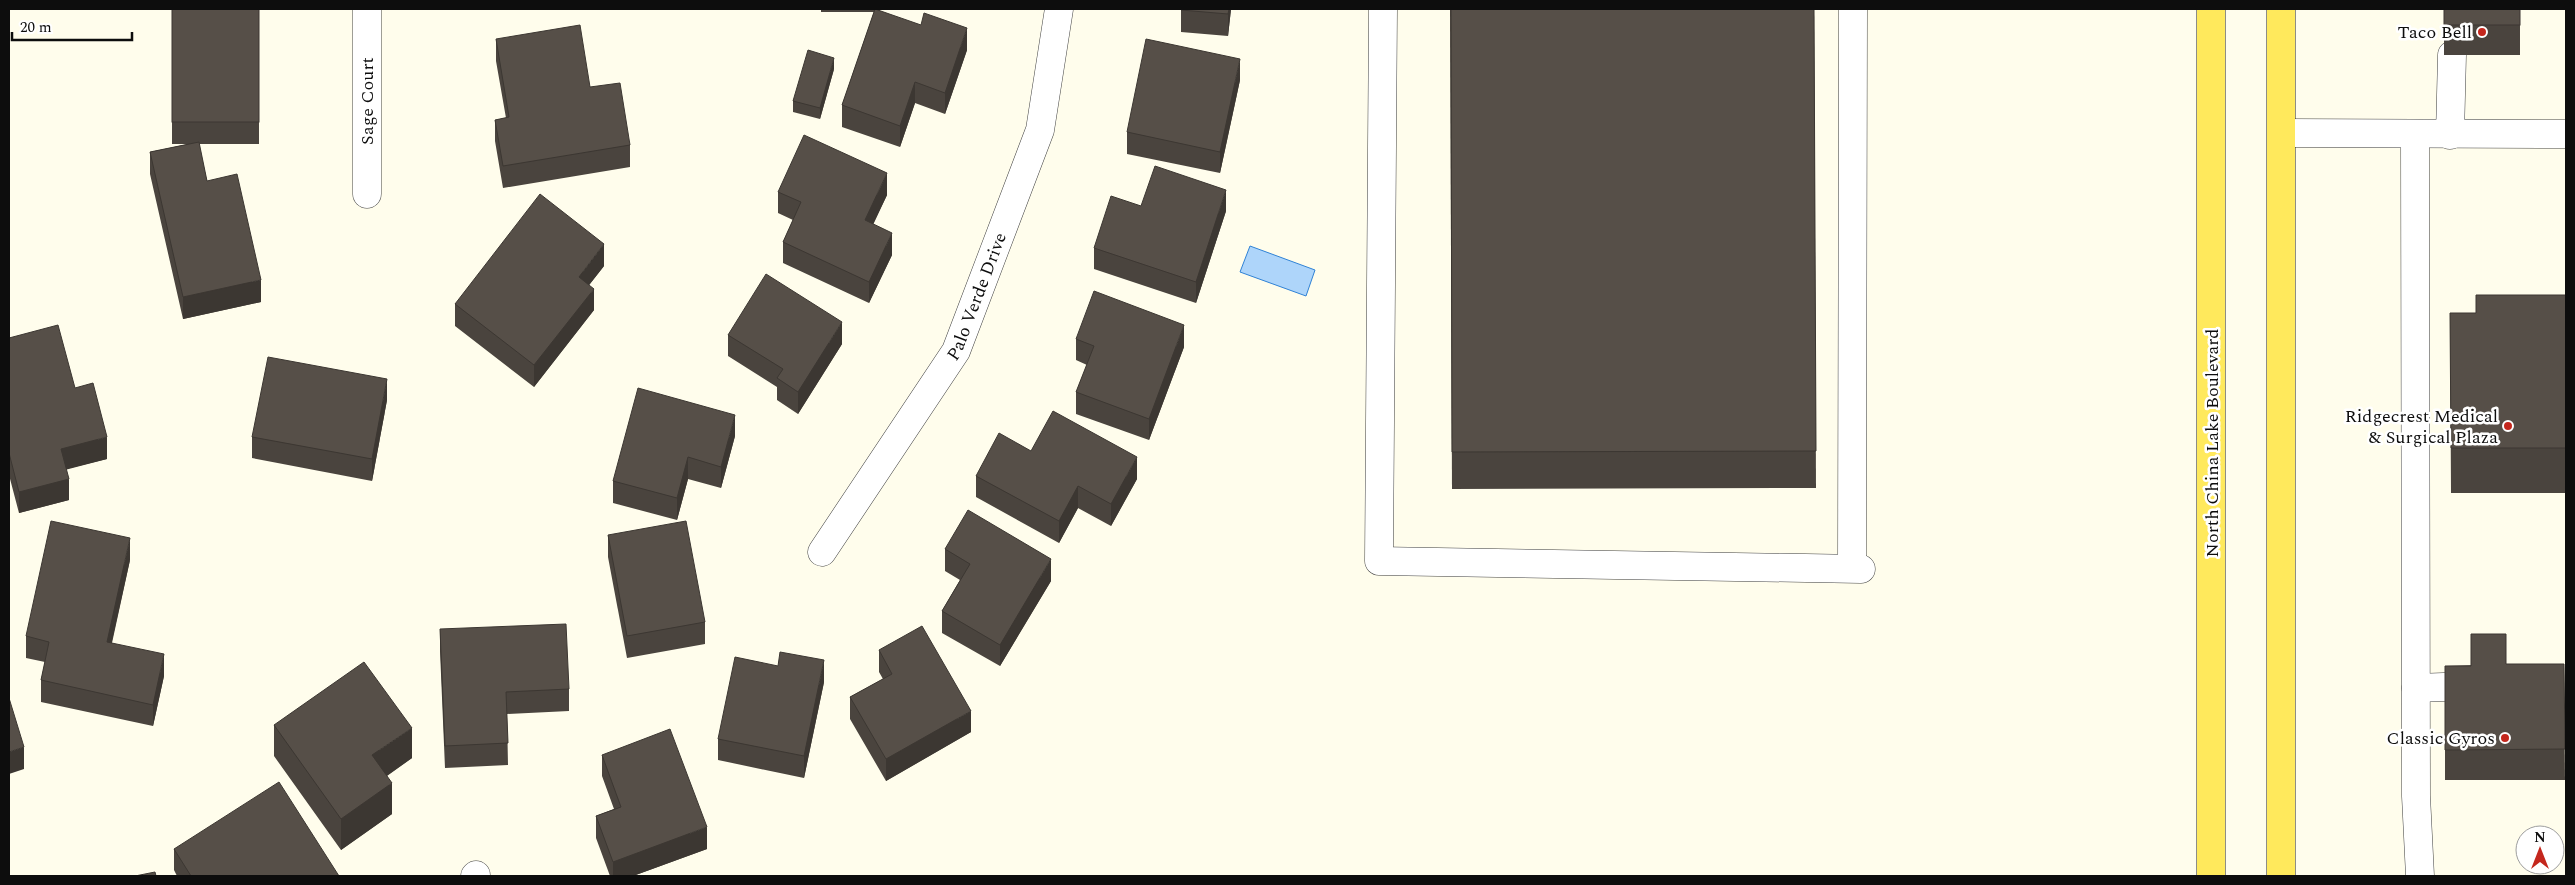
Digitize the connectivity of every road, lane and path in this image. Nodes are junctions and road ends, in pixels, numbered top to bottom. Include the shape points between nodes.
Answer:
1 (367, 9) edge
2 (1059, 9) edge
3 (1383, 9) edge
4 (1853, 9) edge
5 (2210, 9) edge
6 (2281, 9) edge
7 (2452, 55) dead end
8 (2282, 133) junction
9 (2566, 134) edge
10 (2415, 135) junction
11 (2450, 135) junction
12 (367, 194) dead end
13 (822, 552) dead end
14 (2471, 686) edge
15 (2416, 688) junction
16 (2211, 876) edge
17 (2281, 876) edge
18 (2420, 876) edge

1 - 12 street, Sage Court
2 - 13 street, Palo Verde Drive via 1040,130 956,351
3 - 4 street via 1379,561 1857,569
5 - 16 main road, North China Lake Boulevard
6 - 8 main road
7 - 11 street
8 - 10 street
8 - 17 main road
9 - 11 street
10 - 11 street
10 - 15 street
14 - 15 street
15 - 18 street

